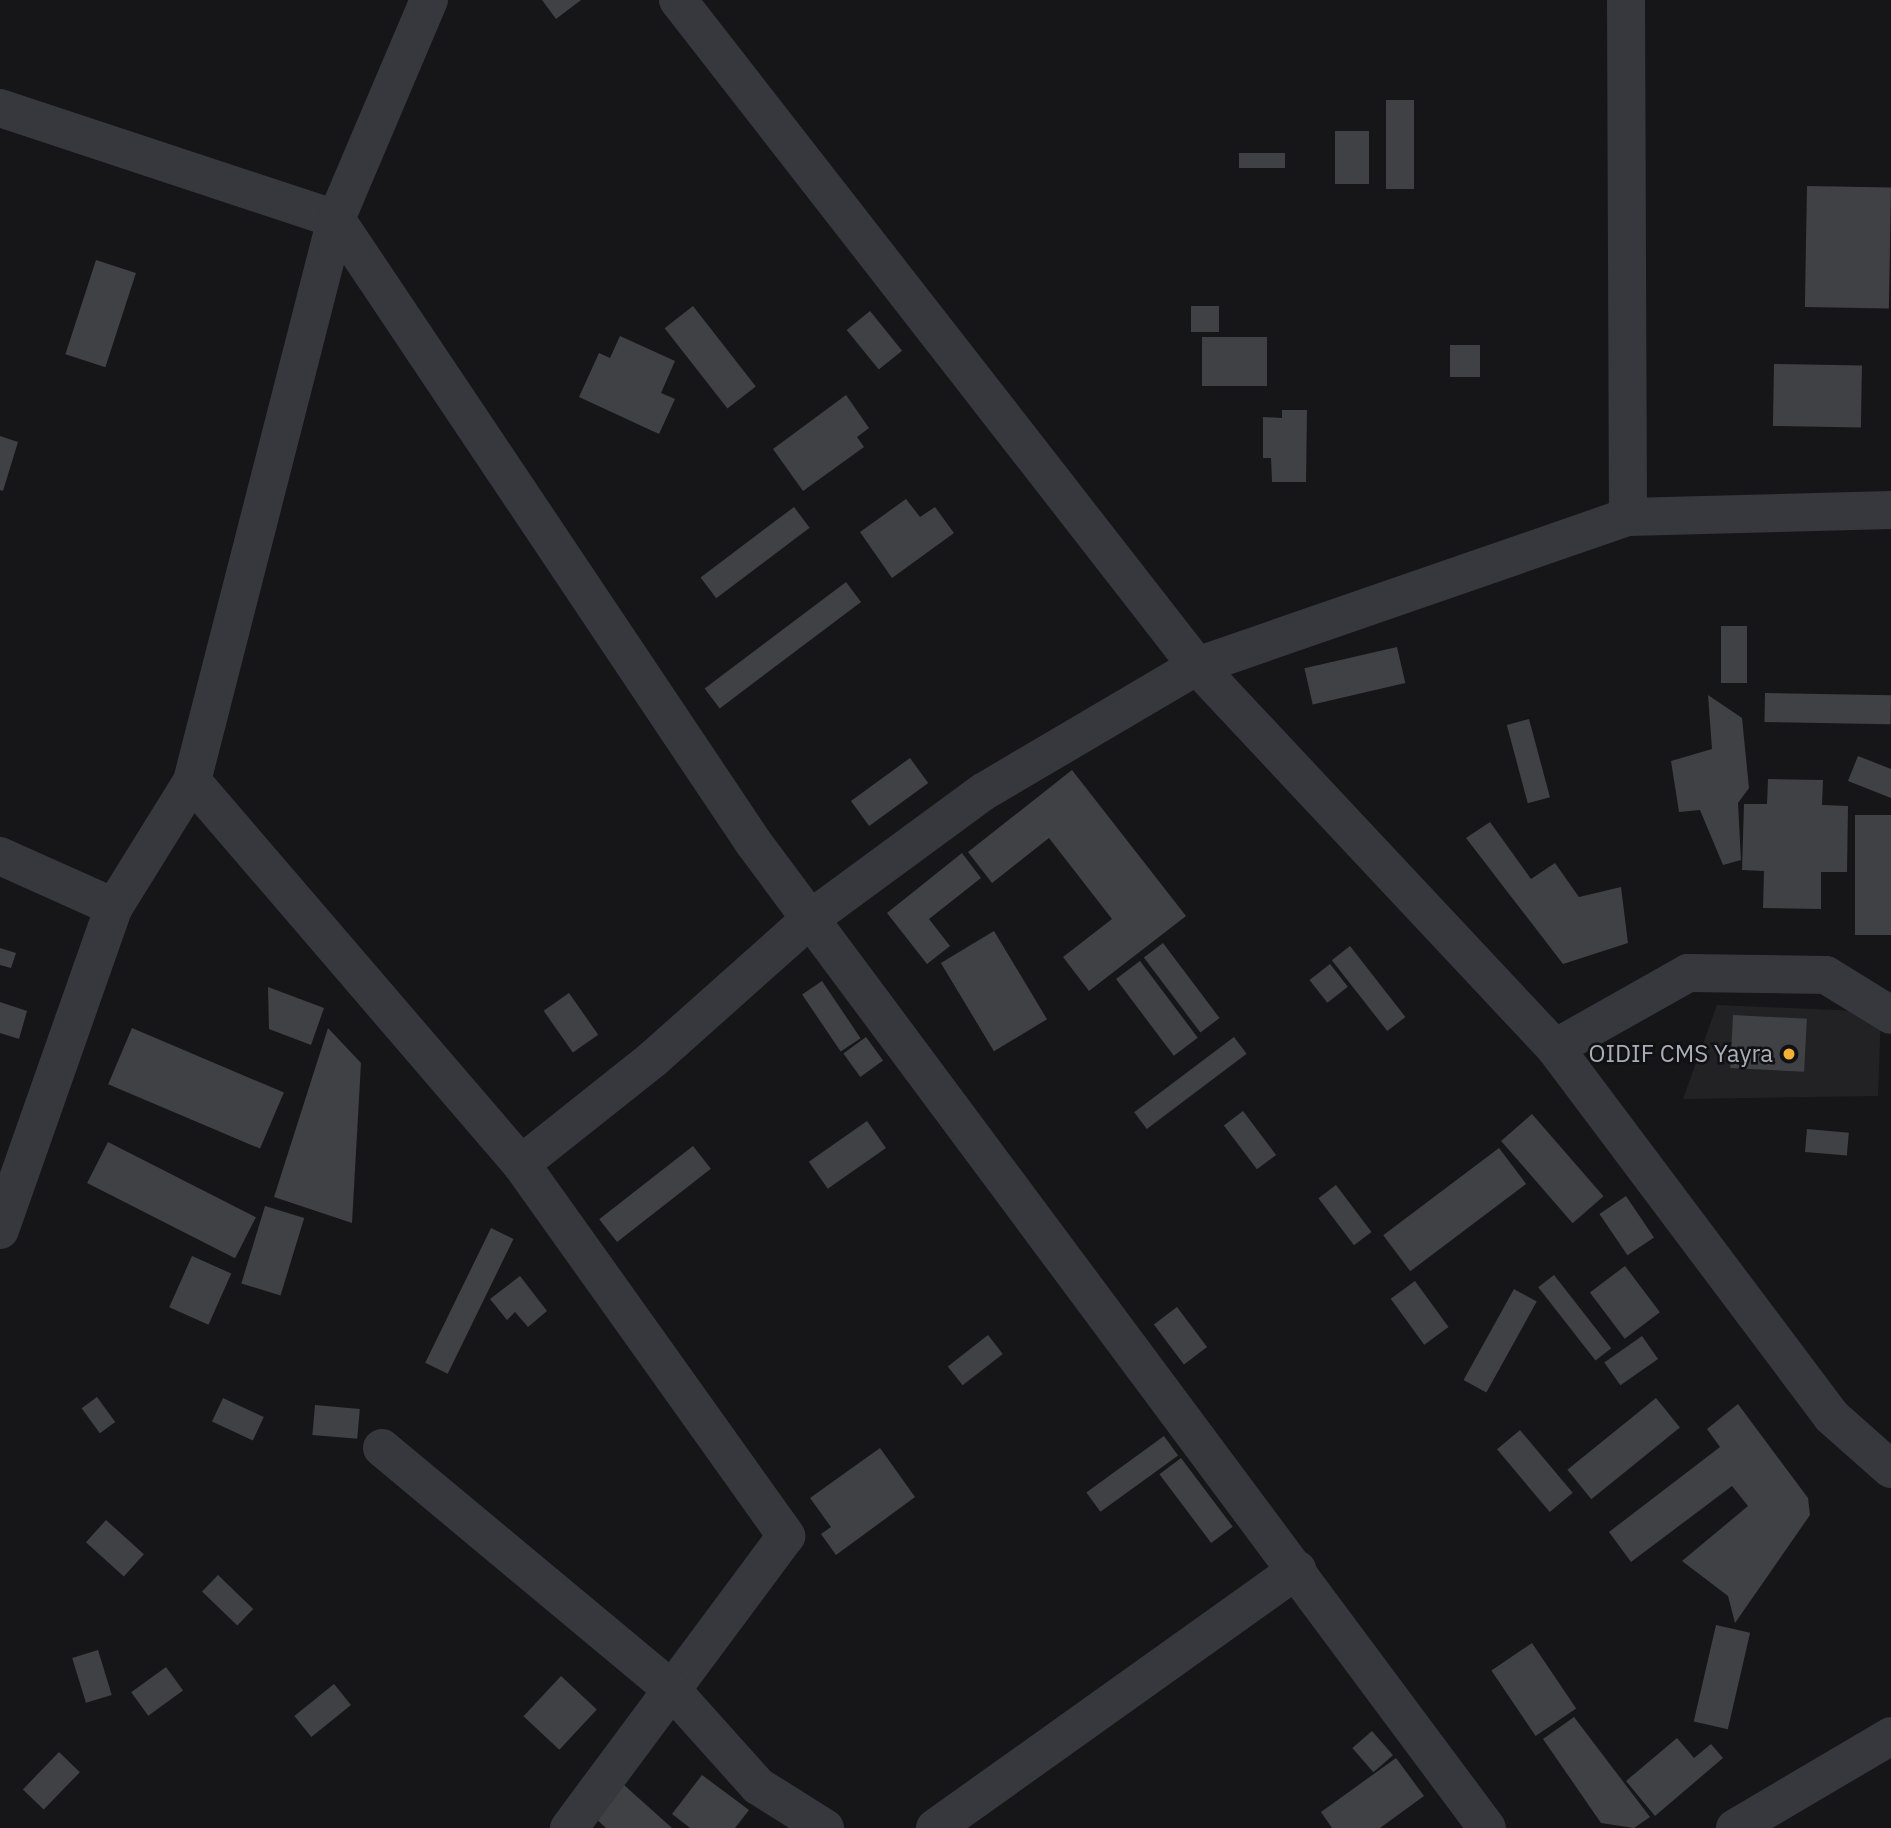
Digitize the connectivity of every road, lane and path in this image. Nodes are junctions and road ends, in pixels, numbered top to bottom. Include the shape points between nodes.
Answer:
1 (429, 0) edge
2 (678, 0) edge
3 (1626, 0) edge
4 (0, 108) edge
5 (336, 219) junction
6 (1891, 510) edge
7 (1629, 517) junction
8 (1197, 666) junction
9 (192, 781) junction
10 (0, 856) edge
11 (114, 907) junction
12 (810, 919) junction
13 (1891, 1015) edge
14 (1555, 1048) junction
15 (521, 1164) junction
16 (0, 1230) edge
17 (382, 1448) dead end
18 (1891, 1469) edge
19 (1297, 1570) junction
20 (671, 1689) junction
21 (1891, 1736) edge
22 (569, 1828) edge
23 (825, 1828) edge
24 (934, 1828) edge
25 (1487, 1828) edge
26 (1735, 1828) edge

1 - 5 street
2 - 8 street
3 - 7 street
4 - 5 street
5 - 9 street
5 - 12 street
6 - 7 street
7 - 8 street
8 - 12 street via 983,792
8 - 14 street
9 - 11 street
9 - 15 street
10 - 11 street
11 - 16 street
12 - 15 street via 653,1059
12 - 19 street
13 - 14 street via 1826,975 1688,973
14 - 18 street via 1831,1416
15 - 20 street via 786,1536
17 - 20 street
19 - 24 street
19 - 25 street
20 - 22 street
20 - 23 street via 758,1786
21 - 26 street

